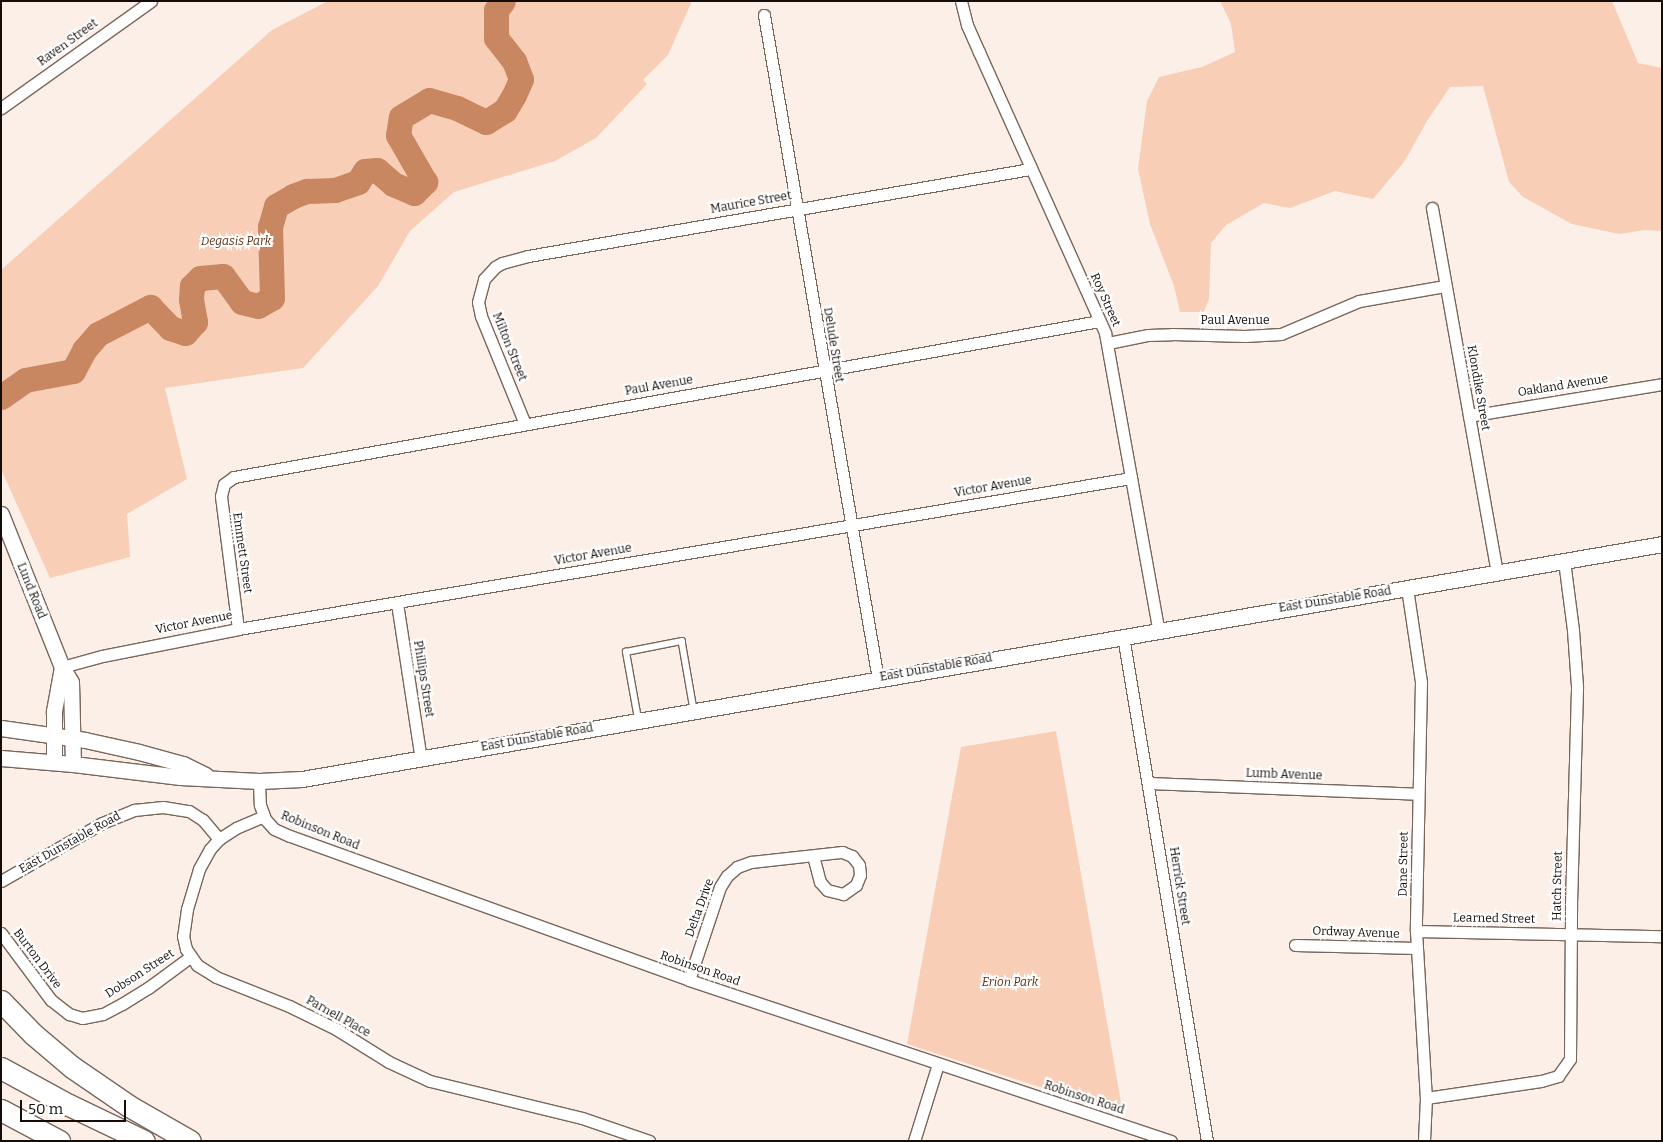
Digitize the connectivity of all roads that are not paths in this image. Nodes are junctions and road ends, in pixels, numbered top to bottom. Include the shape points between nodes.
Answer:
1 (151, 1) edge
2 (961, 1) edge
3 (764, 15) dead end
4 (1, 108) edge
5 (1030, 169) junction
6 (1432, 208) dead end
7 (798, 209) junction
8 (484, 279) joint
9 (1445, 286) junction
10 (1099, 321) junction
11 (1108, 343) junction
12 (823, 370) junction
13 (1662, 384) edge
14 (1469, 416) junction
15 (525, 424) junction
16 (1131, 478) junction
17 (225, 482) joint
18 (1, 514) edge
19 (850, 525) junction
20 (1662, 544) edge
21 (1564, 561) junction
22 (1497, 573) junction
23 (1407, 588) junction
24 (397, 603) junction
25 (238, 629) junction
26 (1158, 629) junction
27 (1123, 636) junction
28 (62, 667) junction
29 (878, 679) junction
30 (694, 710) junction
31 (638, 719) junction
32 (1, 728) edge
33 (53, 735) junction
34 (74, 738) junction
35 (1, 758) edge
36 (421, 759) junction
37 (54, 762) junction
38 (74, 764) junction
39 (210, 777) junction
40 (259, 781) junction
41 (1148, 783) junction
42 (1418, 794) junction
43 (264, 816) junction
44 (219, 838) junction
45 (814, 856) junction
46 (1, 881) edge
47 (1416, 931) junction
48 (1, 934) edge
49 (1572, 934) junction
50 (1662, 936) edge
51 (1295, 945) dead end
52 (1417, 948) junction
53 (190, 957) junction
54 (689, 980) junction
55 (1, 1001) edge
56 (76, 1017) joint
57 (938, 1064) junction
58 (1, 1068) edge
59 (1426, 1098) junction
60 (1, 1110) edge
61 (59, 1141) edge
62 (144, 1141) edge
63 (190, 1141) edge
64 (649, 1141) edge
65 (914, 1141) edge
66 (1171, 1141) edge
67 (1207, 1141) edge
68 (1424, 1141) edge

1 - 4 street, Raven Street
2 - 5 street, Roy Street via 967,25
3 - 7 street, Delude Street
5 - 7 street, Maurice Street
5 - 10 street, Roy Street
6 - 9 street, Klondike Street
7 - 8 street, Maurice Street via 510,260 495,267
7 - 12 street, Delude Street
8 - 15 street, Milton Street via 479,295 481,316
9 - 11 street, Paul Avenue via 1360,301 1281,334 1148,335
9 - 14 street, Klondike Street
10 - 11 street, Roy Street
10 - 12 street, Paul Avenue
11 - 16 street, Roy Street
12 - 15 street, Paul Avenue
12 - 19 street, Delude Street
13 - 14 street, Oakland Avenue
14 - 22 street, Klondike Street
15 - 17 street, Paul Avenue via 242,475
16 - 19 street, Victor Avenue
16 - 26 street, Roy Street
17 - 25 street, Emmett Street via 220,492
18 - 28 street, Lund Road
19 - 24 street, Victor Avenue
19 - 29 street, Delude Street
20 - 21 street, East Dunstable Road
21 - 22 street, East Dunstable Road
21 - 49 street, Hatch Street via 1574,630 1577,686
22 - 23 street, East Dunstable Road
23 - 26 street, East Dunstable Road
23 - 42 street, Dane Street via 1422,682
24 - 25 street, Victor Avenue
24 - 36 street, Phillips Street
25 - 28 street, Victor Avenue
26 - 27 street, East Dunstable Road
27 - 29 street, East Dunstable Road
27 - 41 street, Herrick Street
28 - 33 street
28 - 34 street, Lund Road via 73,688
29 - 30 street, East Dunstable Road
30 - 31 street, East Dunstable Road
30 - 31 lane via 682,641 626,652
31 - 36 street, East Dunstable Road
32 - 33 street, East Dunstable Road
33 - 34 street, East Dunstable Road
33 - 37 street
34 - 38 street, Lund Road
34 - 39 street, East Dunstable Road via 167,759
35 - 37 street, East Dunstable Road
36 - 40 street, East Dunstable Road via 302,779
37 - 38 street, East Dunstable Road
38 - 39 street, East Dunstable Road via 166,776
39 - 40 street, East Dunstable Road
40 - 43 street, Robinson Road
41 - 42 street, Lumb Avenue
41 - 67 street, Herrick Street
42 - 47 street, Dane Street
43 - 44 street
43 - 54 street, Robinson Road via 274,828 290,836
44 - 46 street, East Dunstable Road via 189,811 156,807 134,810 102,823
44 - 53 street via 202,862 189,899 184,936
45 - 45 street, Delta Drive via 836,852 852,856 860,870 856,886 843,894 827,890 820,882
45 - 54 street, Delta Drive via 751,862 732,871 720,887
47 - 49 street, Learned Street
47 - 52 street, Dane Street
48 - 56 street, Burton Drive via 47,996 63,1011
49 - 50 street, Learned Street
49 - 59 street, Hatch Street via 1570,1059 1558,1076
51 - 52 street, Ordway Avenue
52 - 59 street, Dane Street
53 - 56 street, Dobson Street via 111,1010 89,1018
53 - 64 street, Parnell Place via 210,974 289,1006 430,1081 571,1115
54 - 57 street, Robinson Road
55 - 63 highway via 32,1034 72,1067 129,1106
57 - 65 street
57 - 66 street, Robinson Road
58 - 62 highway
59 - 68 street, Dane Street
60 - 61 highway

